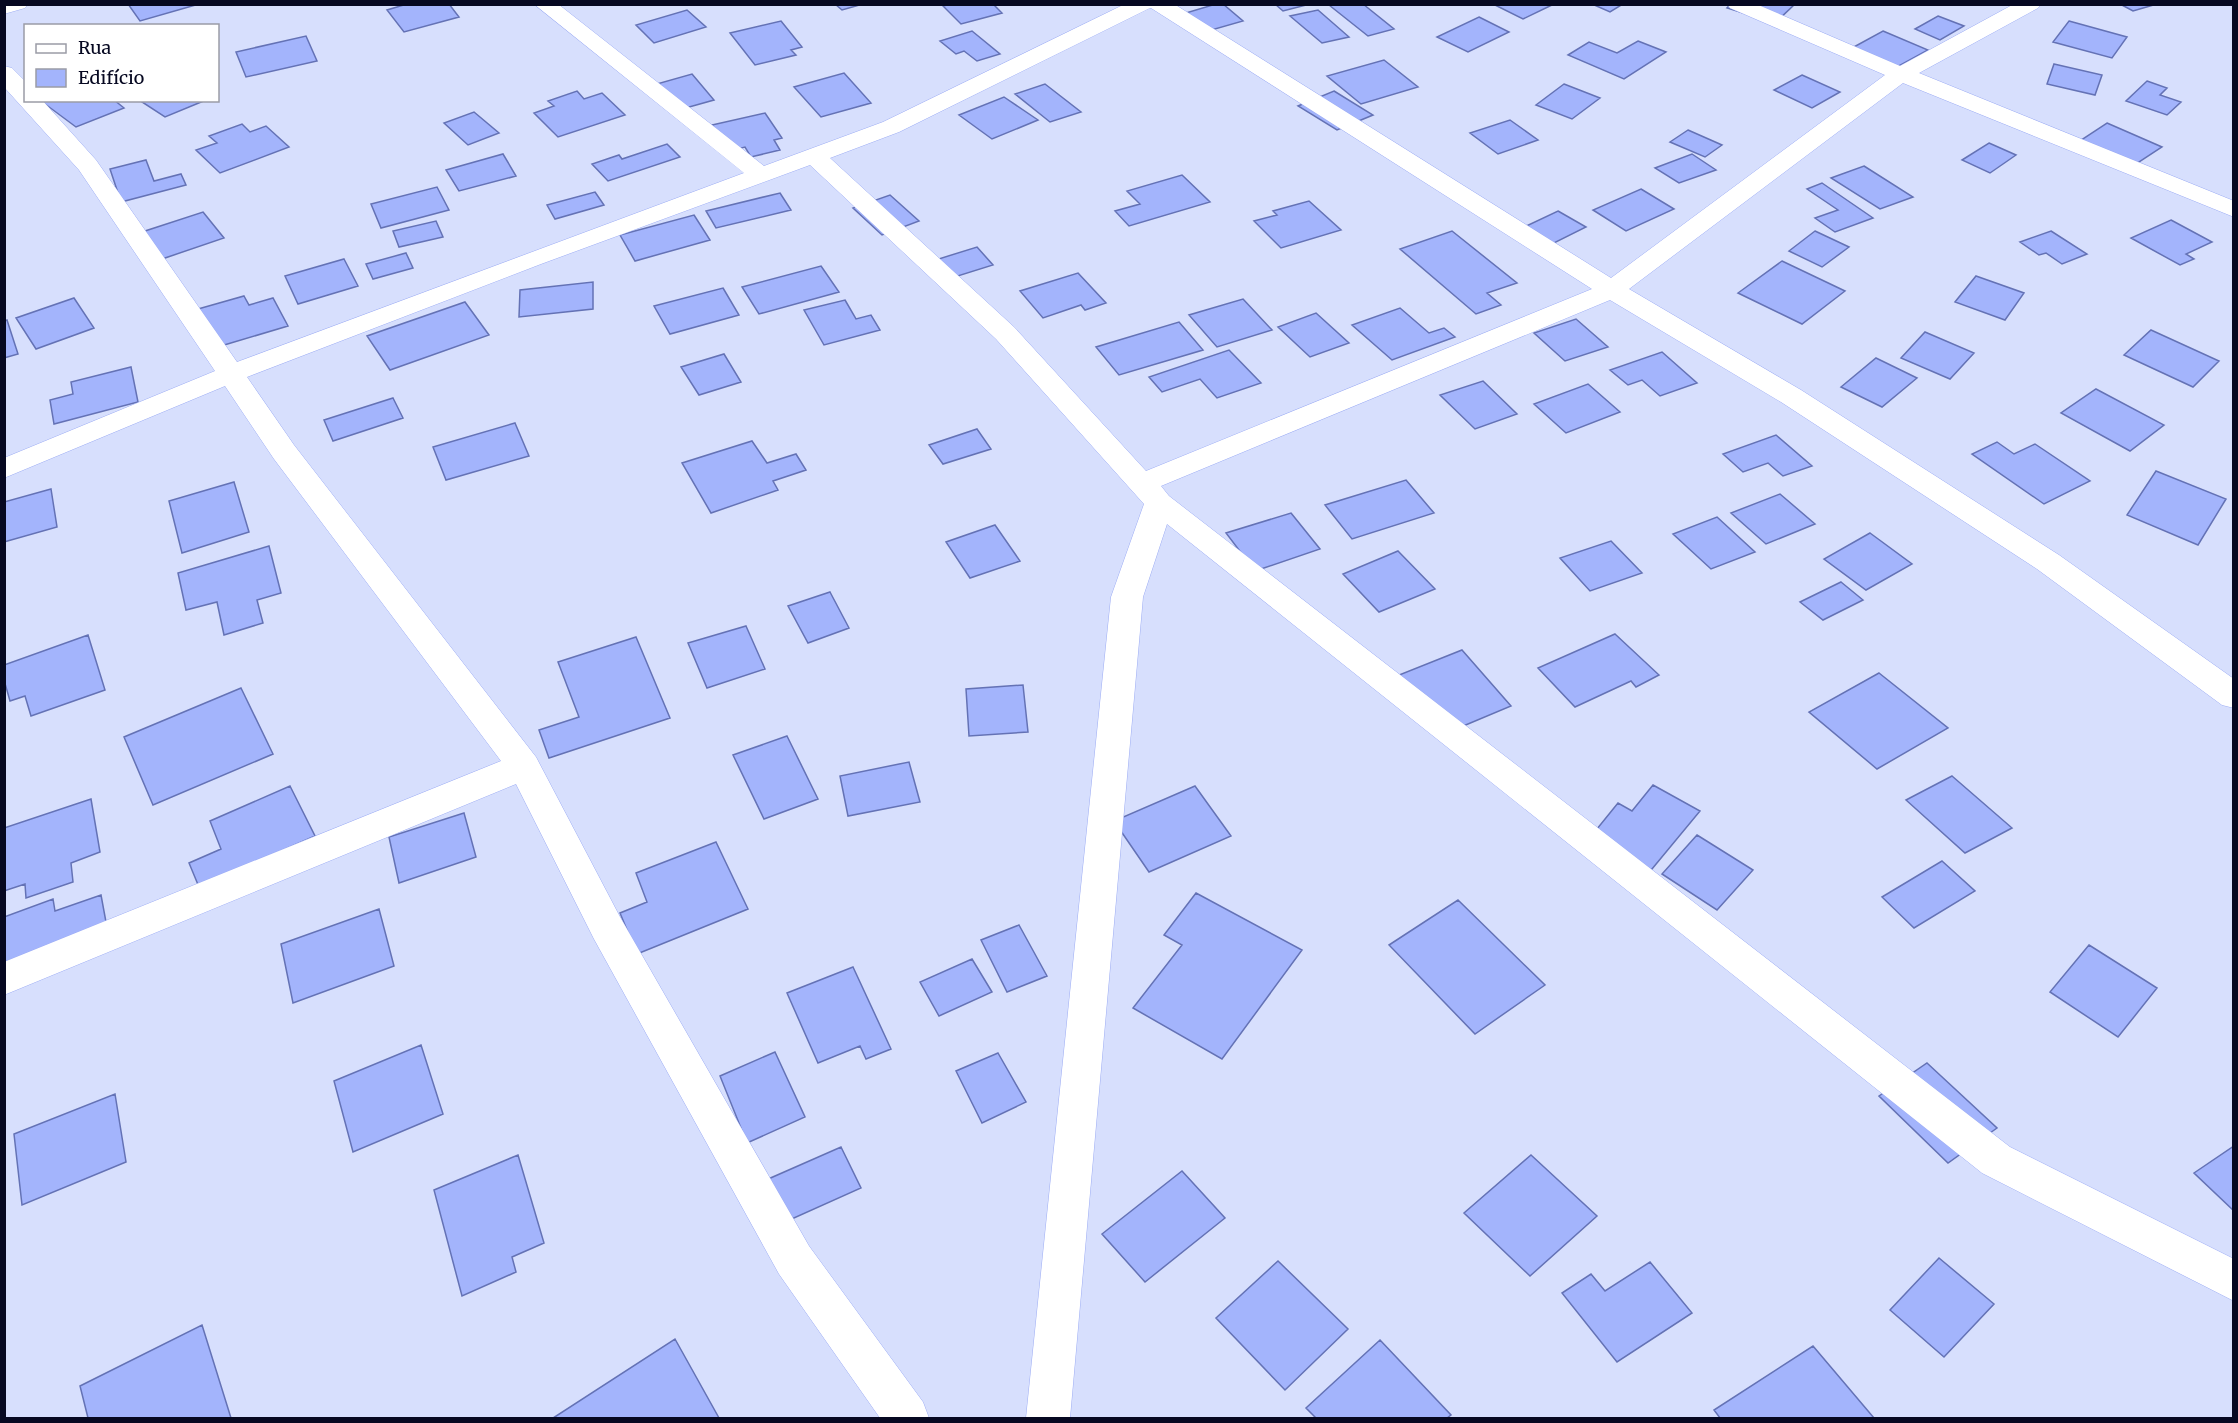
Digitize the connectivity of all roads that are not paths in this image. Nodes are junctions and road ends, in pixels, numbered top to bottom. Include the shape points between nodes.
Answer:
1 (18, 4) edge
2 (544, 4) edge
3 (1143, 4) edge
4 (1159, 4) edge
5 (1737, 4) edge
6 (2031, 4) edge
7 (4, 8) edge
8 (4, 74) edge
9 (1901, 74) junction
10 (24, 94) edge
11 (31, 102) edge
12 (815, 157) junction
13 (761, 175) junction
14 (2234, 210) edge
15 (1612, 290) junction
16 (231, 374) junction
17 (4, 469) edge
18 (1149, 493) junction
19 (2234, 696) edge
20 (524, 766) junction
21 (4, 979) edge
22 (2234, 1281) edge
23 (907, 1419) edge
24 (1048, 1419) edge

1 - 7 street
2 - 13 street
3 - 12 street via 891,127
4 - 15 street
5 - 9 street
6 - 9 street
8 - 10 street
9 - 14 street
9 - 15 street
11 - 16 street via 88,165
12 - 13 street
12 - 18 street via 1005,333
13 - 16 street
15 - 18 street
15 - 19 street via 1791,396 2048,562
16 - 17 street
16 - 20 street via 284,452
18 - 22 street via 1996,1160
18 - 24 street via 1127,597
20 - 21 street
20 - 23 street via 607,928 794,1260

